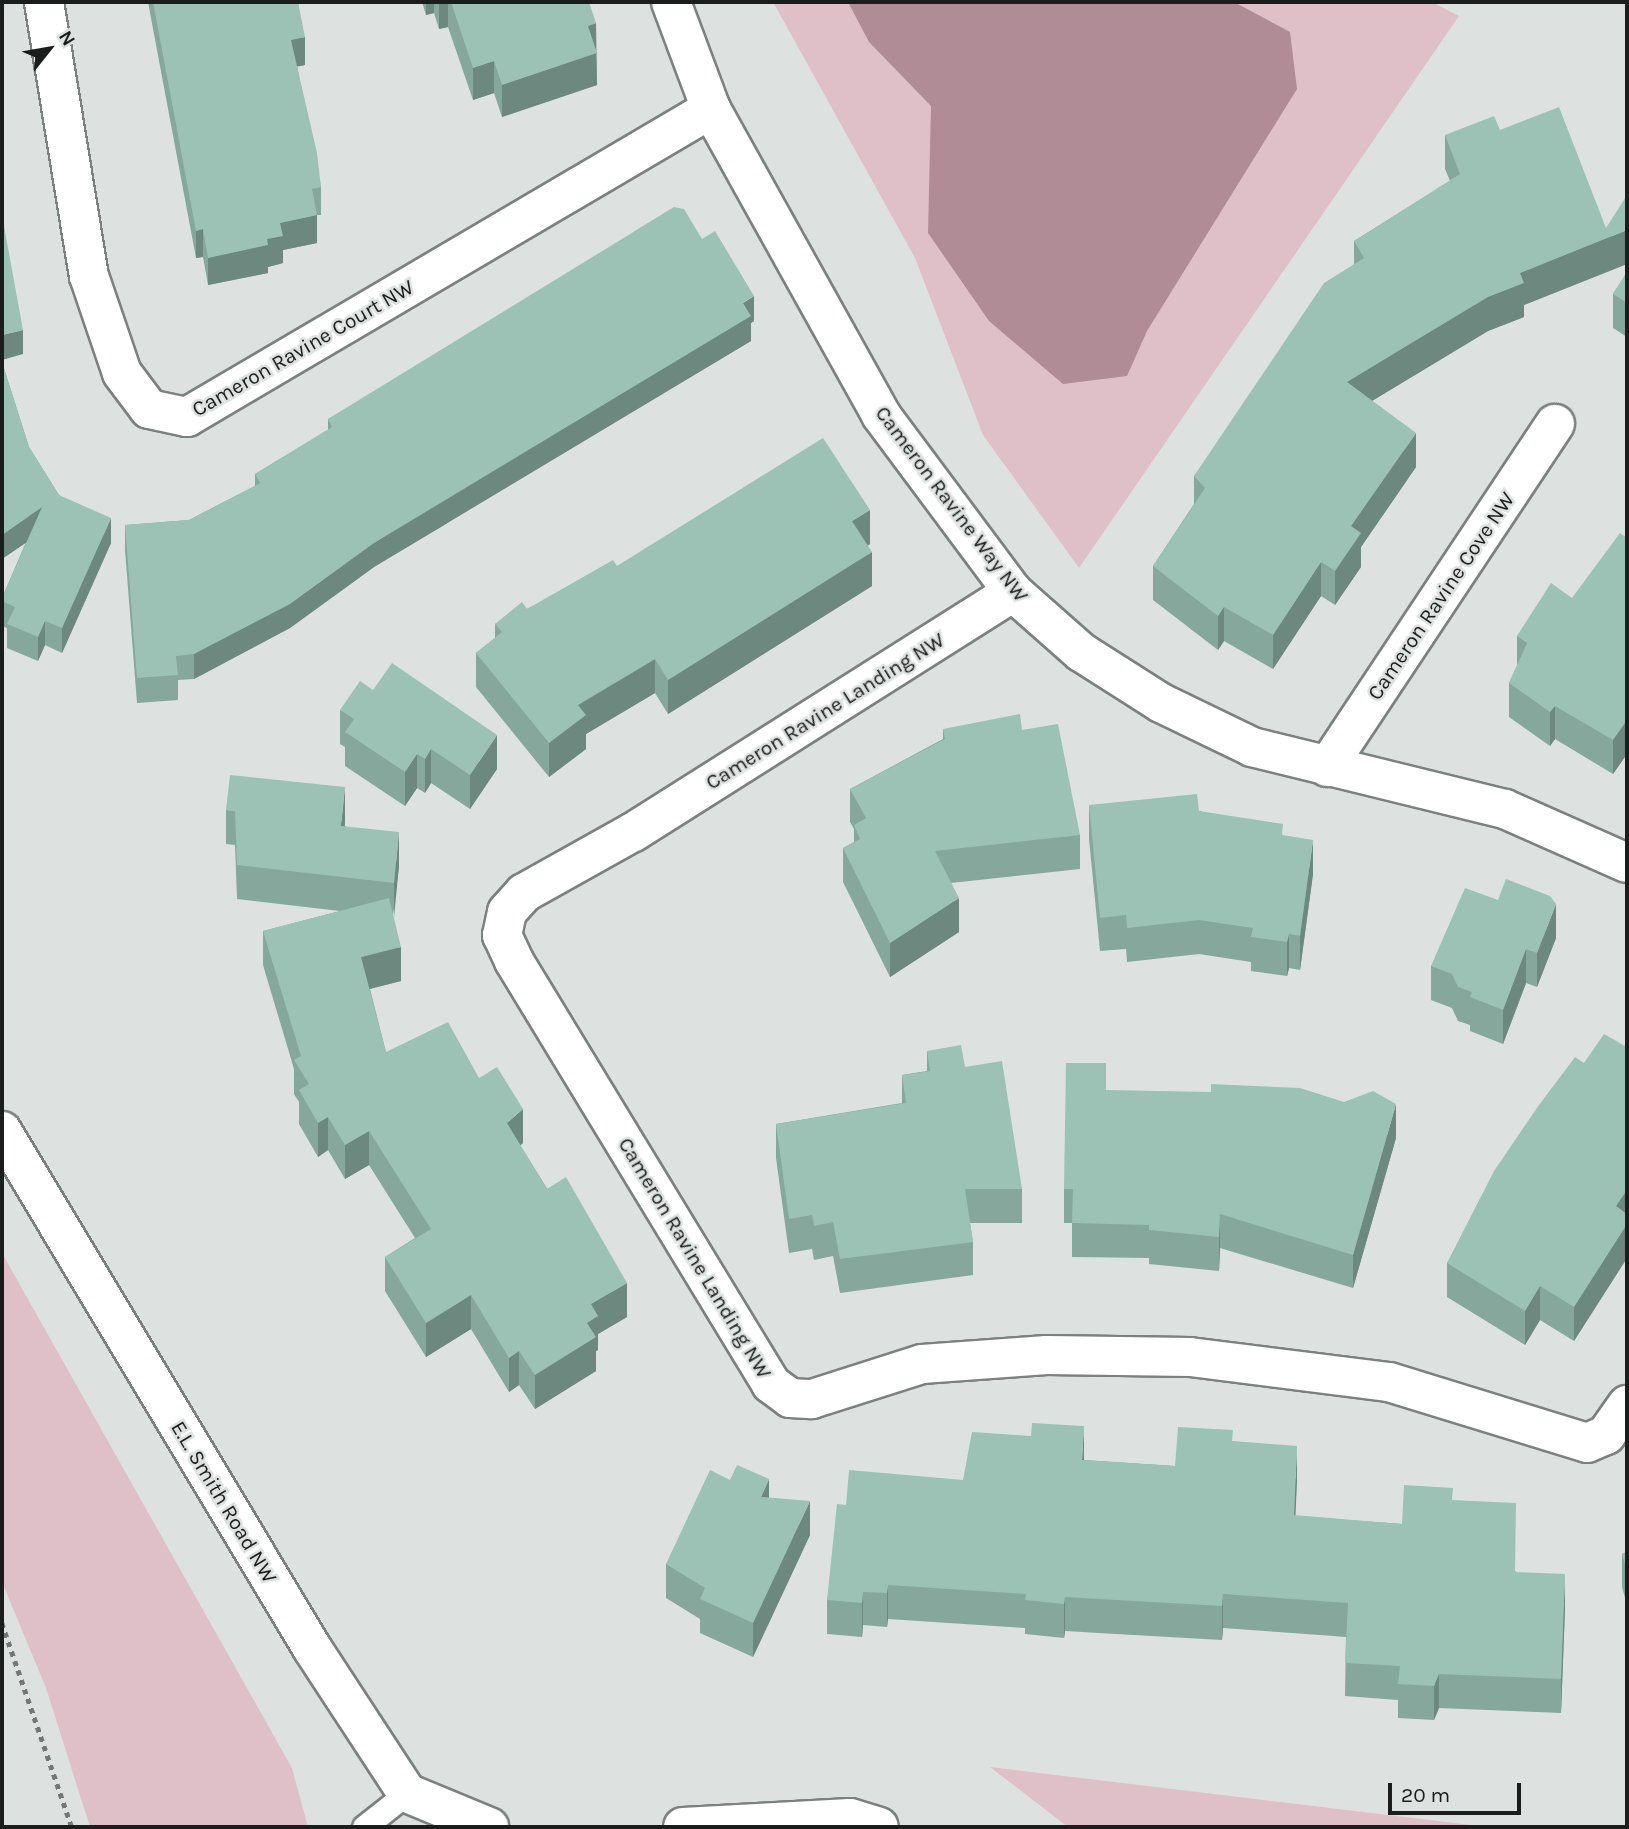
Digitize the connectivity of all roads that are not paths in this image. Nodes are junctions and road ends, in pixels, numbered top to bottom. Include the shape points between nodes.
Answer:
1 (44, 2) edge
2 (671, 2) edge
3 (711, 109) junction
4 (1555, 425) dead end
5 (1013, 592) junction
6 (1327, 768) junction
7 (1627, 863) edge
8 (2, 1131) edge
9 (1627, 1405) edge
10 (407, 1793) junction
11 (364, 1827) edge
12 (489, 1827) edge
13 (682, 1827) edge
14 (879, 1827) edge

1 - 3 street, Cameron Ravine Court NW via 89,276 118,361 149,409 187,417
2 - 3 street, Cameron Ravine Way NW
3 - 5 street, Cameron Ravine Way NW via 881,415
4 - 6 street, Cameron Ravine Cove NW
5 - 6 street, Cameron Ravine Way NW via 1081,653 1161,703 1252,747
5 - 9 street, Cameron Ravine Landing NW via 633,832 524,893 507,912 502,936 514,961 771,1384 790,1398 812,1399 922,1364 1047,1355 1190,1357 1390,1382 1587,1443 1606,1435
6 - 7 street, Cameron Ravine Way NW via 1505,809
8 - 10 street, E.L. Smith Road NW via 305,1637
10 - 11 lane
10 - 12 street
13 - 14 street via 850,1818

